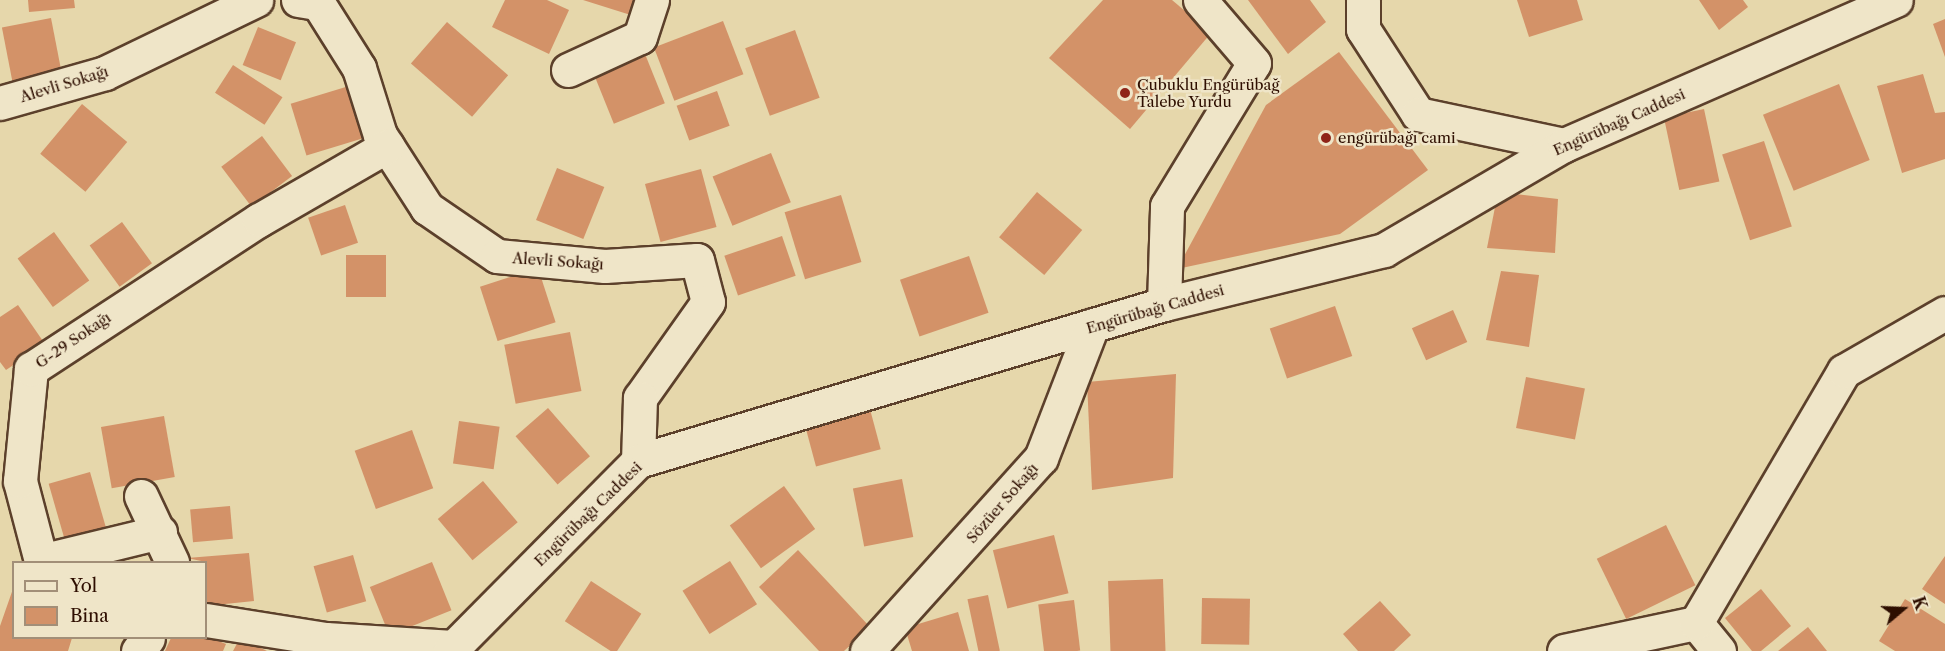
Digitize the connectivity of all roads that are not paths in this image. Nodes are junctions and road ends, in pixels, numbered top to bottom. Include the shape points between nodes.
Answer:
1 (256, 0) edge
2 (298, 0) edge
3 (652, 0) edge
4 (1200, 0) edge
5 (1363, 0) edge
6 (1896, 0) edge
7 (568, 70) dead end
8 (0, 103) edge
9 (1564, 145) junction
10 (387, 146) junction
11 (1164, 304) junction
12 (1945, 313) edge
13 (1092, 326) junction
14 (638, 461) junction
15 (141, 496) dead end
16 (160, 532) junction
17 (172, 561) edge
18 (207, 620) edge
19 (1696, 623) junction
20 (147, 639) edge
21 (452, 649) edge
22 (138, 651) edge
23 (867, 651) edge
24 (1564, 651) edge
25 (1719, 651) edge

1 - 8 street, Alevli Sokağı via 105,73
2 - 10 street, Alevli Sokağı via 318,3 353,59
3 - 7 street via 640,38
4 - 11 street via 1254,63 1167,206
5 - 9 street via 1363,29 1418,114
6 - 9 street, Engürübağı Caddesi
9 - 11 street, Engürübağı Caddesi via 1384,250
10 - 14 street, Alevli Sokağı via 428,208 497,256 605,266 697,260 708,302 639,398
10 - 16 street, G-29 Sokağı via 259,220 31,369 20,481 41,561
11 - 13 street, Engürübağı Caddesi
12 - 19 street via 1844,371
13 - 14 street, Engürübağı Caddesi
13 - 23 street, Sözüer Sokağı via 1041,458
14 - 21 street, Engürübağı Caddesi
15 - 16 street
16 - 17 street
18 - 21 street via 326,639
19 - 24 street
19 - 25 street
20 - 22 street

